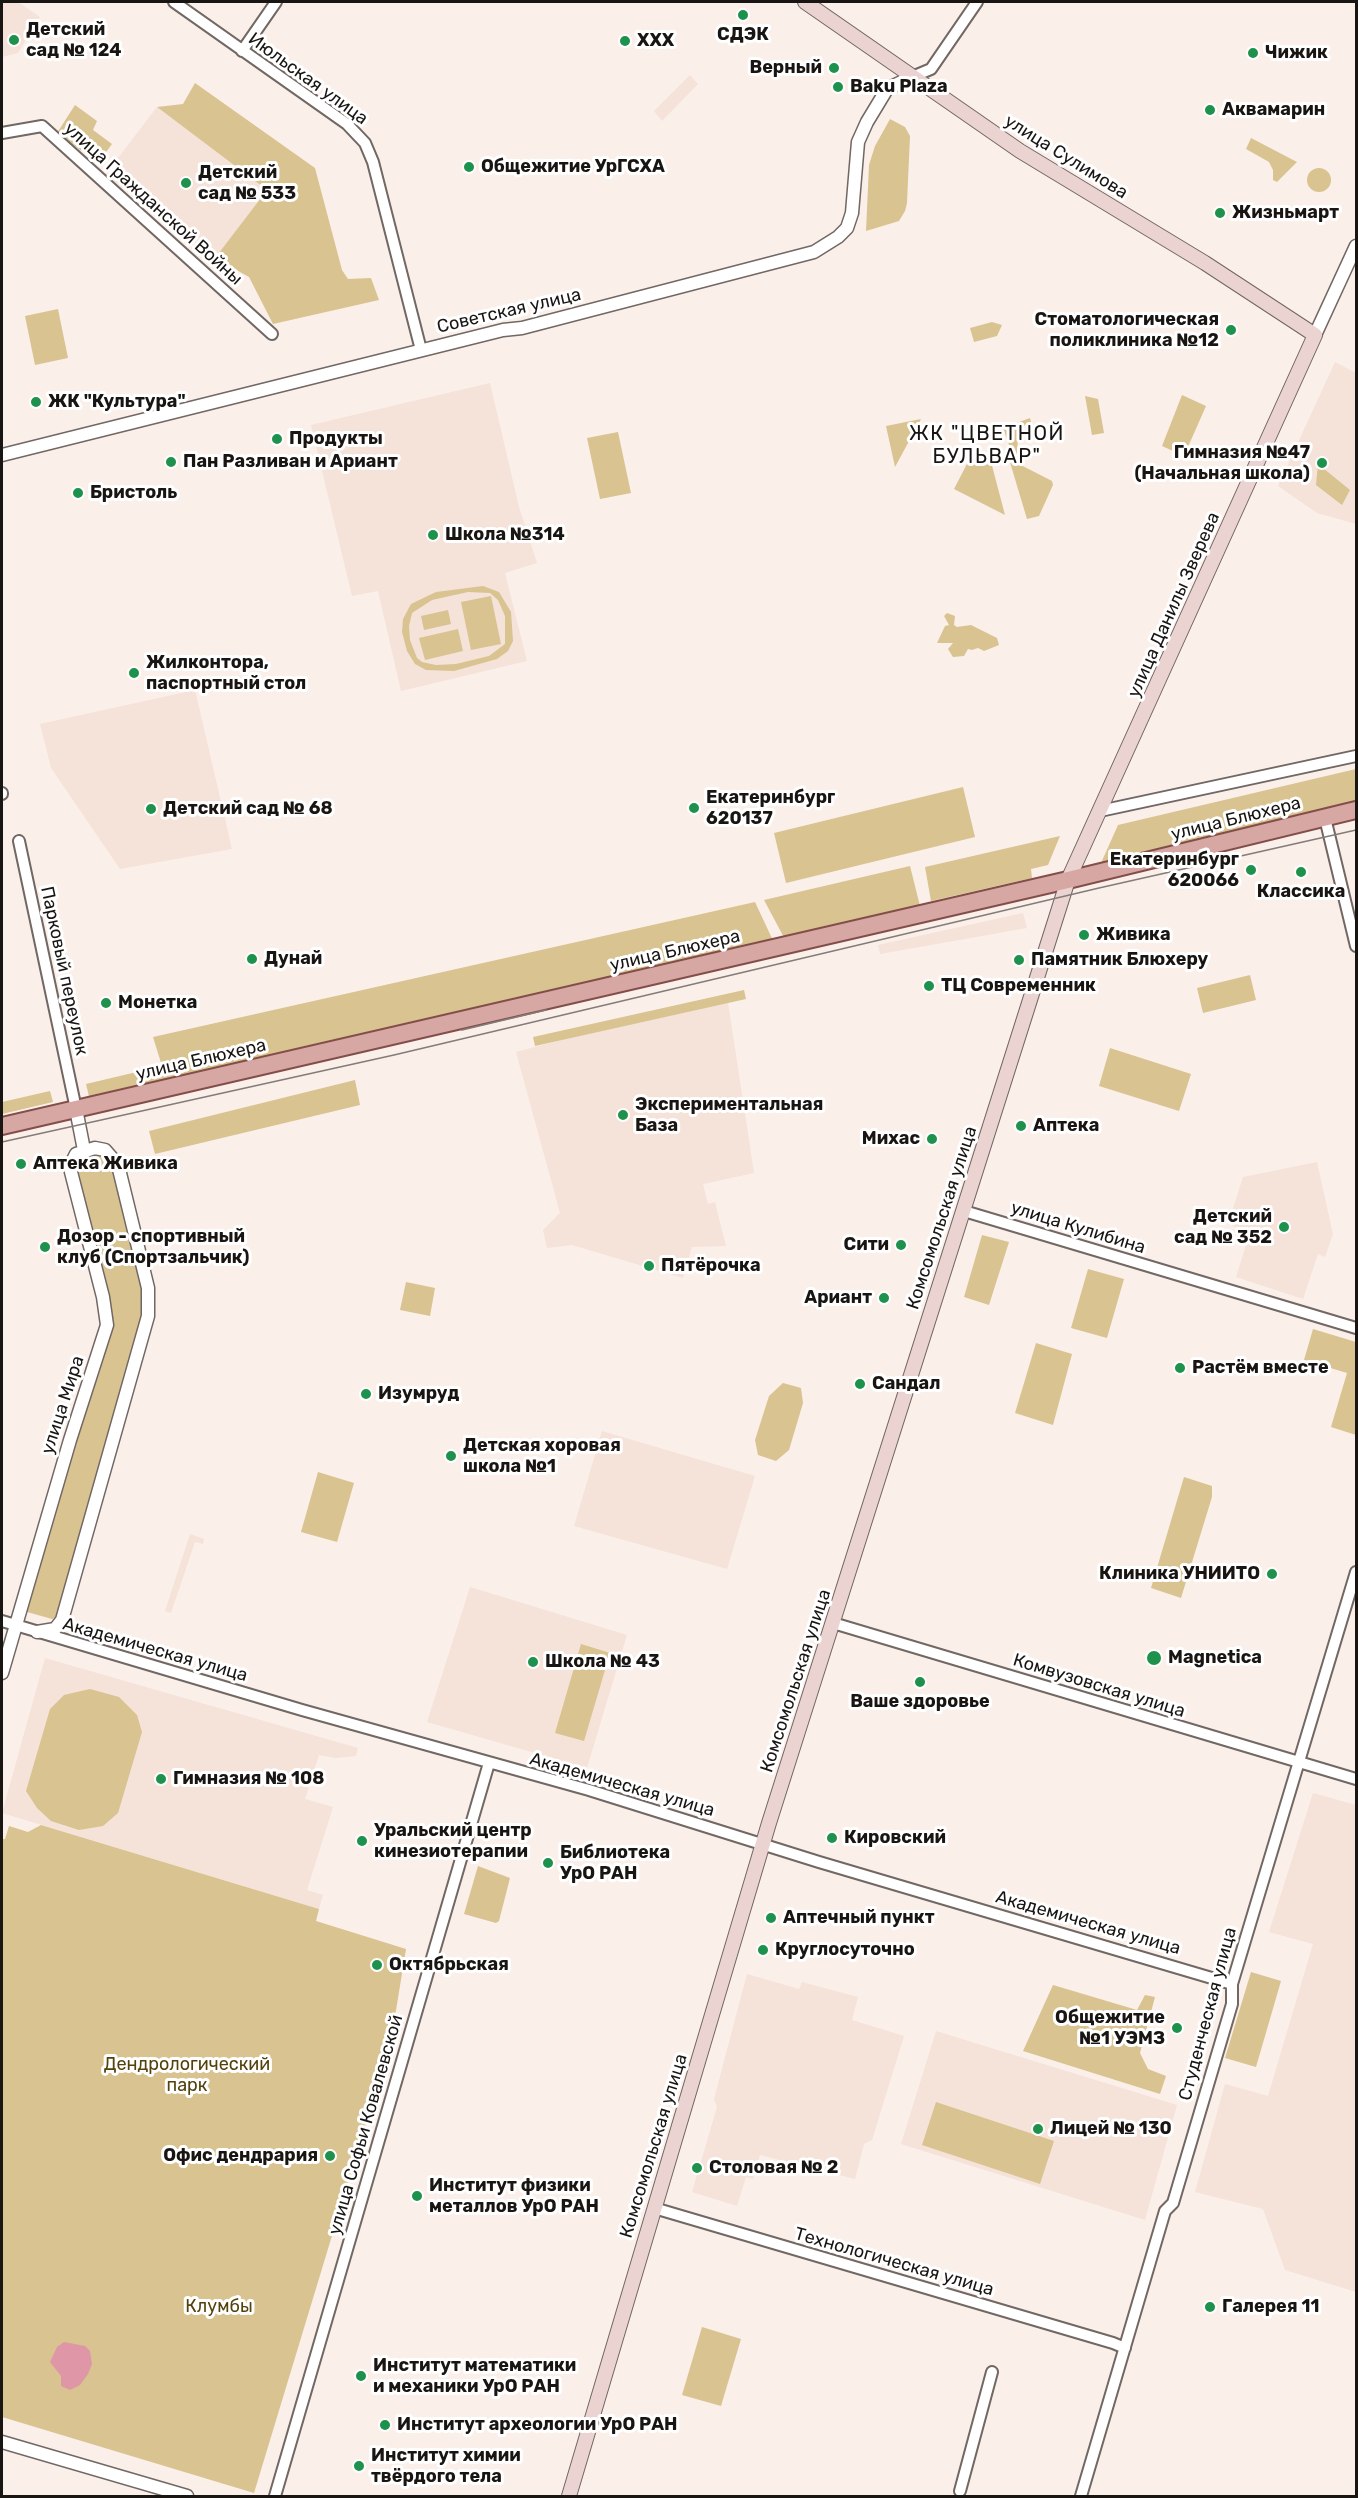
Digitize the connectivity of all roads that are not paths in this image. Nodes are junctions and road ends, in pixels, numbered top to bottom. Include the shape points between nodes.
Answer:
1 (174, 2) edge
2 (276, 2) edge
3 (805, 2) edge
4 (977, 2) edge
5 (242, 51) junction
6 (912, 77) junction
7 (2, 133) edge
8 (1356, 246) edge
9 (272, 334) dead end
10 (1315, 335) junction
11 (421, 350) junction
12 (2, 455) edge
13 (1356, 756) edge
14 (1356, 810) edge
15 (1100, 812) junction
16 (1325, 818) junction
17 (19, 841) dead end
18 (1068, 880) junction
19 (1356, 946) edge
20 (76, 1109) junction
21 (2, 1126) edge
22 (84, 1150) junction
23 (964, 1211) junction
24 (1356, 1328) edge
25 (1356, 1572) edge
26 (2, 1621) edge
27 (833, 1623) junction
28 (15, 1626) junction
29 (37, 1632) junction
30 (2, 1673) edge
31 (489, 1763) junction
32 (1300, 1763) junction
33 (1356, 1779) edge
34 (763, 1844) junction
35 (1232, 1984) junction
36 (654, 2208) junction
37 (1125, 2348) junction
38 (992, 2372) dead end
39 (2, 2442) edge
40 (960, 2491) dead end
41 (187, 2496) edge
42 (275, 2496) edge
43 (568, 2496) edge
44 (1081, 2496) edge

1 - 5 street, Июльская улица
2 - 5 street
3 - 6 main road, улица Сулимова
4 - 6 street via 931,69
5 - 11 street, Июльская улица via 347,124 365,142
6 - 10 main road, улица Сулимова via 1020,151
6 - 11 street, Советская улица via 887,89 867,122 856,151 849,221 843,232 827,245 804,255 671,290
7 - 9 street, улица Гражданской Войны via 42,126
8 - 10 street, улица Данилы Зверева
10 - 15 main road, улица Данилы Зверева
11 - 12 street, Советская улица
13 - 15 street
14 - 16 main road, улица Блюхера
15 - 18 main road, улица Данилы Зверева
16 - 18 main road, улица Блюхера
16 - 19 street
17 - 20 street, Парковый переулок
18 - 20 main road, улица Блюхера
18 - 23 main road, Комсомольская улица
20 - 21 main road, улица Блюхера
20 - 22 street
22 - 28 street, улица Мира via 76,1154 71,1172 107,1325
22 - 29 street via 105,1150 118,1165 148,1288 148,1316 62,1620 55,1629
23 - 24 street, улица Кулибина
23 - 27 main road, Комсомольская улица
25 - 32 street, Студенческая улица
26 - 28 street, Академическая улица
27 - 32 street, Комвузовская улица
27 - 34 main road, Комсомольская улица
28 - 29 street, Академическая улица
28 - 30 street, улица Мира
29 - 31 street, Академическая улица
31 - 34 street, Академическая улица
31 - 42 street, улица Софьи Ковалевской
32 - 33 street, Комвузовская улица
32 - 35 street, Студенческая улица
34 - 35 street, Академическая улица
34 - 36 main road, Комсомольская улица
35 - 37 street, Студенческая улица via 1232,2004
36 - 37 street, Технологическая улица
36 - 43 main road, Комсомольская улица
37 - 44 street, Студенческая улица
38 - 40 street
39 - 41 street

